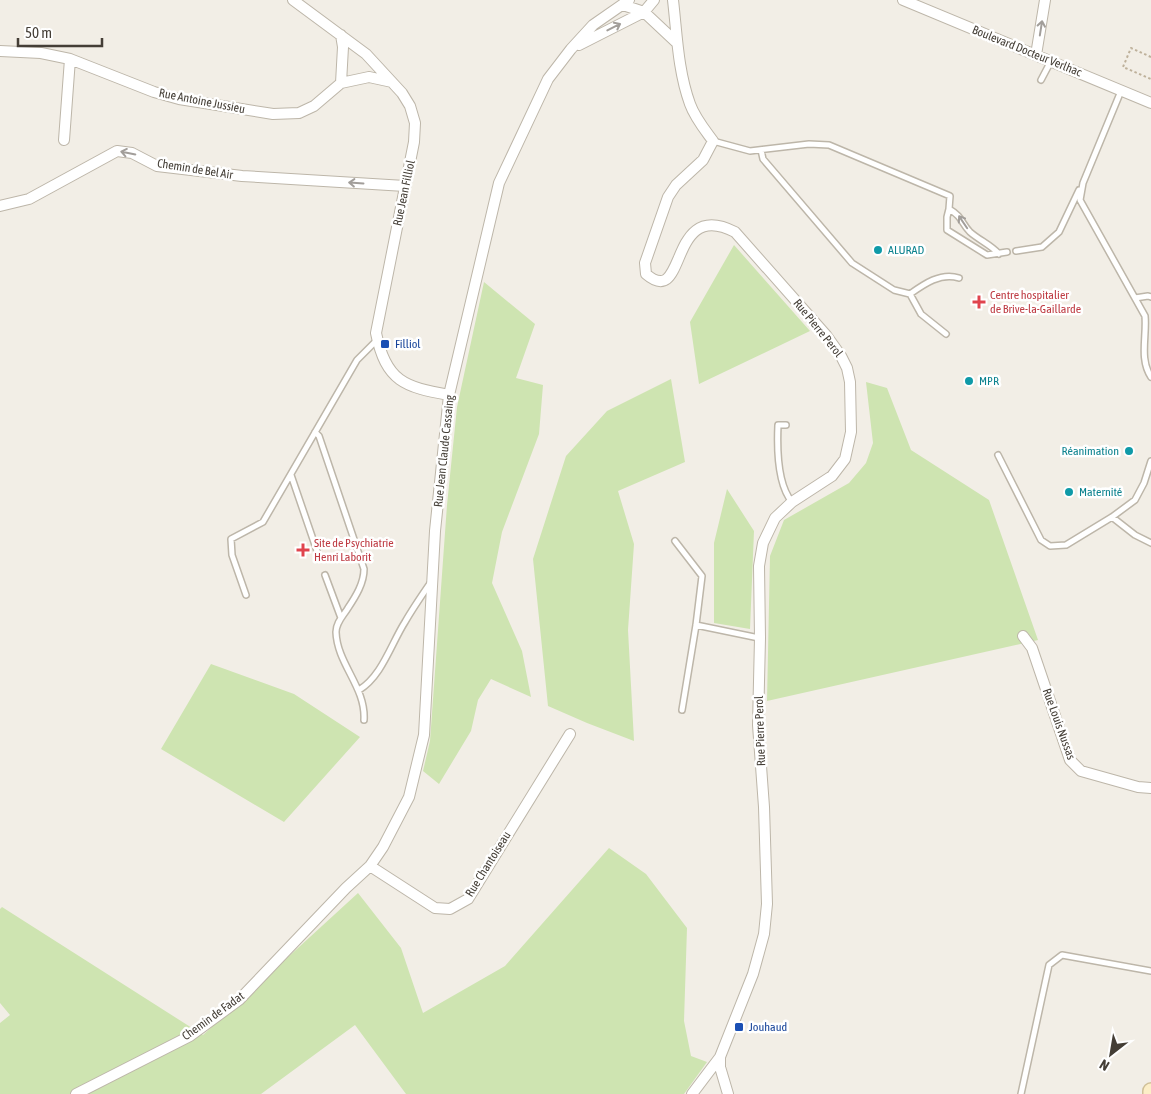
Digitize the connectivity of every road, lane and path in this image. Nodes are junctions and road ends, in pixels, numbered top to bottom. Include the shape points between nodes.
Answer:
1 (293, 0) edge
2 (654, 0) edge
3 (673, 0) edge
4 (903, 0) edge
5 (1045, 0) edge
6 (626, 3) edge
7 (644, 12) junction
8 (341, 35) junction
9 (676, 42) junction
10 (571, 49) junction
11 (0, 51) edge
12 (1036, 55) junction
13 (1151, 57) edge
14 (70, 59) junction
15 (1051, 61) junction
16 (1151, 79) edge
17 (1042, 80) dead end
18 (392, 82) junction
19 (341, 83) junction
20 (1121, 90) junction
21 (1151, 103) edge
22 (64, 140) dead end
23 (713, 141) junction
24 (761, 150) junction
25 (1083, 183) junction
26 (405, 186) junction
27 (0, 206) edge
28 (949, 209) junction
29 (1016, 250) dead end
30 (1007, 252) dead end
31 (999, 254) junction
32 (959, 278) dead end
33 (910, 294) junction
34 (1151, 297) edge
35 (1135, 298) junction
36 (946, 334) dead end
37 (377, 340) junction
38 (1151, 377) edge
39 (449, 395) junction
40 (786, 425) dead end
41 (315, 432) junction
42 (998, 455) dead end
43 (1151, 461) edge
44 (291, 475) junction
45 (792, 502) junction
46 (1112, 517) junction
47 (676, 541) dead end
48 (1151, 543) edge
49 (318, 551) dead end
50 (325, 575) dead end
51 (432, 579) junction
52 (246, 595) dead end
53 (341, 618) junction
54 (696, 625) junction
55 (1024, 636) dead end
56 (760, 638) junction
57 (359, 690) junction
58 (682, 710) dead end
59 (364, 720) dead end
60 (570, 734) dead end
61 (1151, 788) edge
62 (370, 866) junction
63 (1151, 971) edge
64 (720, 1057) junction
65 (76, 1094) edge
66 (692, 1094) edge
67 (728, 1094) edge
68 (1021, 1094) edge

1 - 8 street, Rue Jean Filliol
2 - 7 street, Rue Jean Claude Cassaing
3 - 9 street
4 - 12 street, Boulevard Docteur Verlhac
12 -> 5 street
6 - 7 street, Rue Jean Claude Cassaing
6 - 10 street, Rue Jean Claude Cassaing via 594,25
7 - 9 street, Rue Jean Claude Cassaing
10 -> 7 street, Rue Jean Claude Cassaing
8 - 18 street, Rue Jean Filliol via 366,54
8 - 19 street
9 - 23 street via 691,106
10 - 39 street, Rue Jean Claude Cassaing via 548,79 499,183
11 - 14 street, Rue Antoine Jussieu via 41,53
12 - 15 street, Boulevard Docteur Verlhac
13 - 16 path via 1131,48 1123,67
14 - 19 street, Rue Antoine Jussieu via 179,99 273,114 299,113 314,106
14 - 22 street
15 - 17 lane
15 - 20 street, Boulevard Docteur Verlhac
18 - 19 street, Rue Antoine Jussieu via 369,77
18 - 26 street, Rue Jean Filliol via 410,106 415,123
20 - 21 street, Boulevard Docteur Verlhac
20 - 25 lane
23 - 24 lane via 750,151
23 - 45 street, Rue Pierre Perol via 703,160 668,197 645,263 646,274 660,282 668,278 694,231 711,224 725,227 735,232 841,356 850,382 851,432 845,459 832,476
24 - 28 lane via 829,145 950,196
24 - 33 lane via 763,159 852,263 894,290
25 - 29 lane via 1059,232 1042,247
25 - 35 lane via 1080,200
26 -> 27 street, Chemin de Bel Air via 242,176 157,166 132,153 117,152 29,198
26 - 37 street, Rue Jean Filliol via 379,311
31 -> 28 lane via 970,232 958,214
28 - 31 lane via 947,230 987,255
30 - 31 lane
32 - 33 lane via 950,275 940,278
33 - 36 lane via 921,314
34 - 35 lane
35 - 38 lane via 1145,316 1146,370
37 - 39 street, Rue Jean Filliol via 389,370 399,379 424,390
37 - 41 lane via 357,360
39 - 51 street, Rue Jean Claude Cassaing
40 - 45 lane via 778,425 777,450 781,475
41 - 44 lane
41 - 53 lane via 364,569 359,590
42 - 46 lane via 1041,540 1050,546 1066,545
43 - 46 lane via 1135,500
44 - 49 lane
44 - 52 lane via 263,522 231,539 232,554
45 - 56 street, Rue Pierre Perol via 775,518 763,543 759,566
46 - 48 lane via 1135,536
47 - 54 lane via 702,576
50 - 53 lane
51 - 57 lane via 377,673
51 - 62 street, Rue Jean Claude Cassaing via 424,735 409,797
53 - 57 lane via 336,631 340,650
54 - 56 lane
54 - 58 lane
55 - 61 street, Rue Louis Nussas via 1032,648 1070,760 1081,771
56 - 64 street, Rue Pierre Perol via 758,725 767,904 764,934 753,974
57 - 59 lane via 364,704
60 - 62 street, Rue Chantoiseau via 468,899 450,910 435,908
62 - 65 street, Chemin de Fadat via 239,1000 190,1036
63 - 68 lane via 1062,955 1049,965
64 - 66 street, Rue Pierre Perol
64 - 67 street

